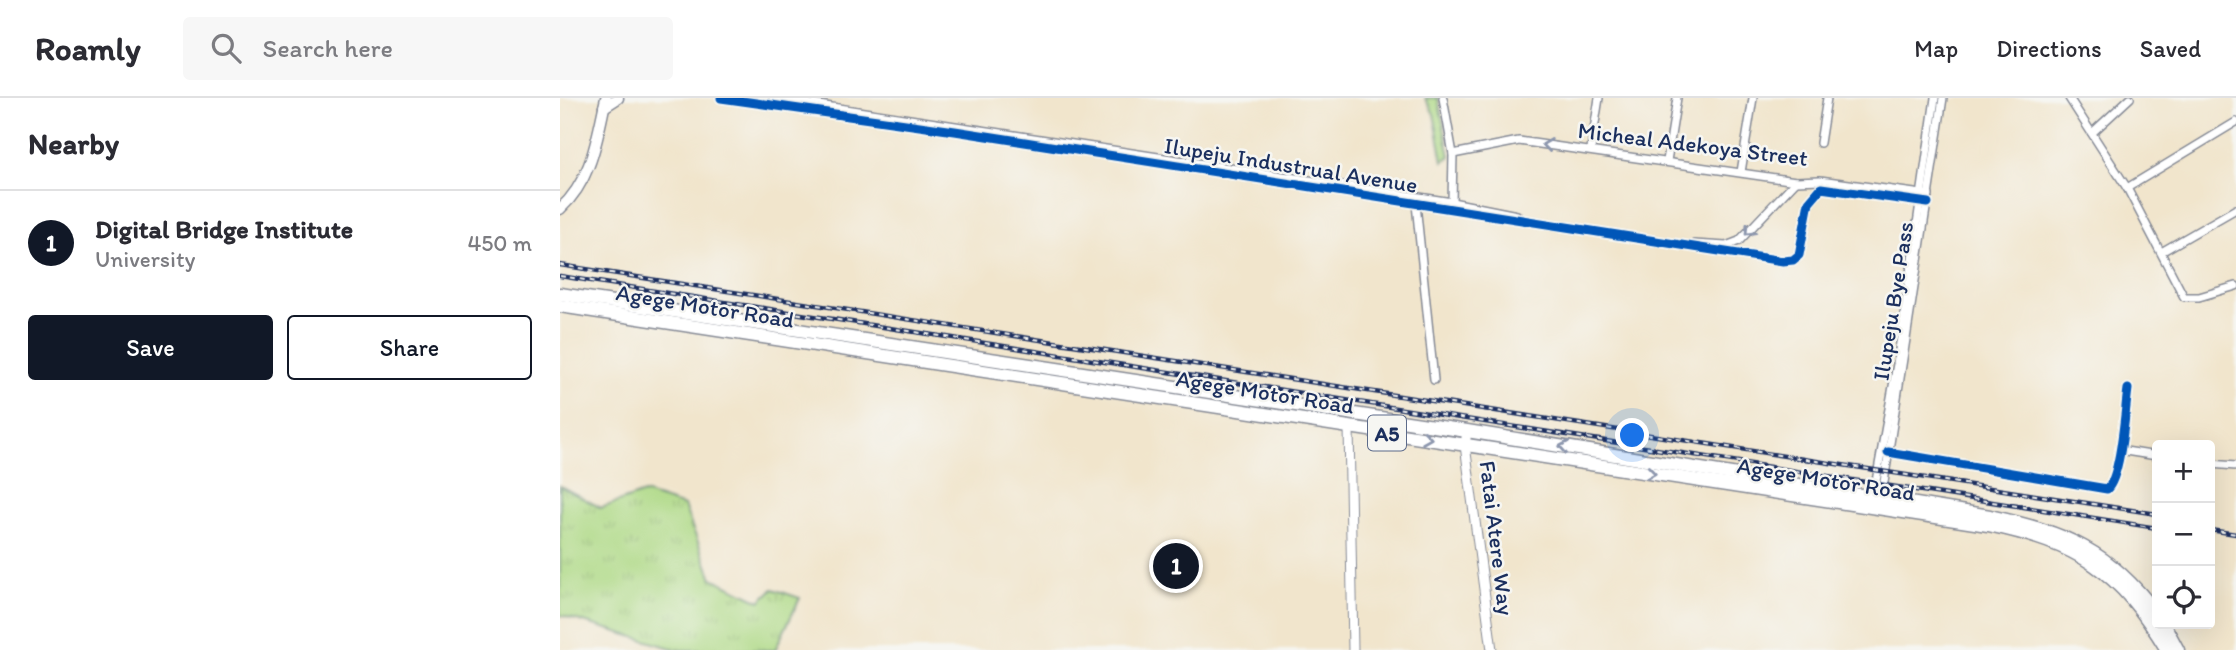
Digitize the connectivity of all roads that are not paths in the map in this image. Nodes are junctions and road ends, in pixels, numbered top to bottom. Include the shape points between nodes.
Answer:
1 (618, 98) edge
2 (721, 98) edge
3 (773, 98) edge
4 (1443, 98) edge
5 (1599, 98) edge
6 (1677, 98) edge
7 (1753, 98) edge
8 (1827, 98) edge
9 (1935, 98) edge
10 (1943, 98) edge
11 (2069, 98) edge
12 (2130, 98) edge
13 (605, 103) edge
14 (2236, 122) edge
15 (2092, 133) junction
16 (1820, 144) dead end
17 (1591, 149) junction
18 (1453, 153) junction
19 (1667, 161) junction
20 (1741, 173) junction
21 (1796, 181) junction
22 (2127, 188) junction
23 (1925, 198) junction
24 (1452, 202) junction
25 (1809, 202) joint
26 (1416, 204) junction
27 (560, 209) edge
28 (2236, 209) edge
29 (2163, 251) junction
30 (2236, 286) edge
31 (560, 294) edge
32 (560, 306) edge
33 (713, 323) junction
34 (1434, 380) dead end
35 (2128, 389) dead end
36 (1349, 427) junction
37 (1466, 438) junction
38 (2119, 450) junction
39 (1888, 452) junction
40 (2152, 455) edge
41 (2215, 464) edge
42 (2236, 466) edge
43 (1877, 503) junction
44 (2152, 608) edge
45 (2167, 629) edge
46 (1353, 650) edge
47 (1492, 650) edge
48 (2167, 650) edge
49 (2178, 650) edge

1 - 13 main road
2 - 26 street, Ilupeju Industrual Avenue
3 - 24 street, Ilupeju Industrual Avenue
4 - 18 street
5 - 17 street
6 - 19 street
7 - 20 street
8 - 16 street
9 - 23 street, Ilupeju Bye Pass
10 - 23 street, Ilupeju Bye Pass
11 - 15 street
12 - 15 street
13 - 27 main road via 586,175
14 - 22 street
15 - 22 street
17 -> 18 street, Micheal Adekoya Street via 1519,141
17 - 19 street, Micheal Adekoya Street
18 - 24 street
19 - 20 street, Micheal Adekoya Street
20 - 21 street, Micheal Adekoya Street
21 - 23 street, Micheal Adekoya Street via 1820,180
21 -> 24 street, Ilupeju Industrual Avenue via 1739,241 1726,246 1597,229
22 - 29 street
23 - 25 street, Micheal Adekoya Street via 1821,188
23 - 39 street, Ilupeju Bye Pass
23 - 43 street, Ilupeju Bye Pass
25 - 26 street, Ilupeju Industrual Avenue via 1799,255 1783,261
26 - 34 street
28 - 29 street
29 - 30 street via 2184,297 2199,298
31 - 33 highway, Agege Motor Road / A5
32 - 33 highway, Agege Motor Road / A5
33 - 36 highway, Agege Motor Road / A5
33 - 37 highway, Agege Motor Road / A5
35 - 38 street
36 -> 37 highway, Agege Motor Road / A5
36 - 46 street
37 - 43 highway, Agege Motor Road / A5
37 - 47 street, Fatai Atere Way
38 - 39 street via 2108,489
38 - 40 street
39 - 43 street, Ilupeju Bye Pass
41 - 42 street
43 - 44 highway, Agege Motor Road / A5 via 1990,516 2070,538 2118,570
43 - 48 highway, Agege Motor Road / A5 via 1988,525 2061,546 2103,569 2143,610
45 - 49 highway

